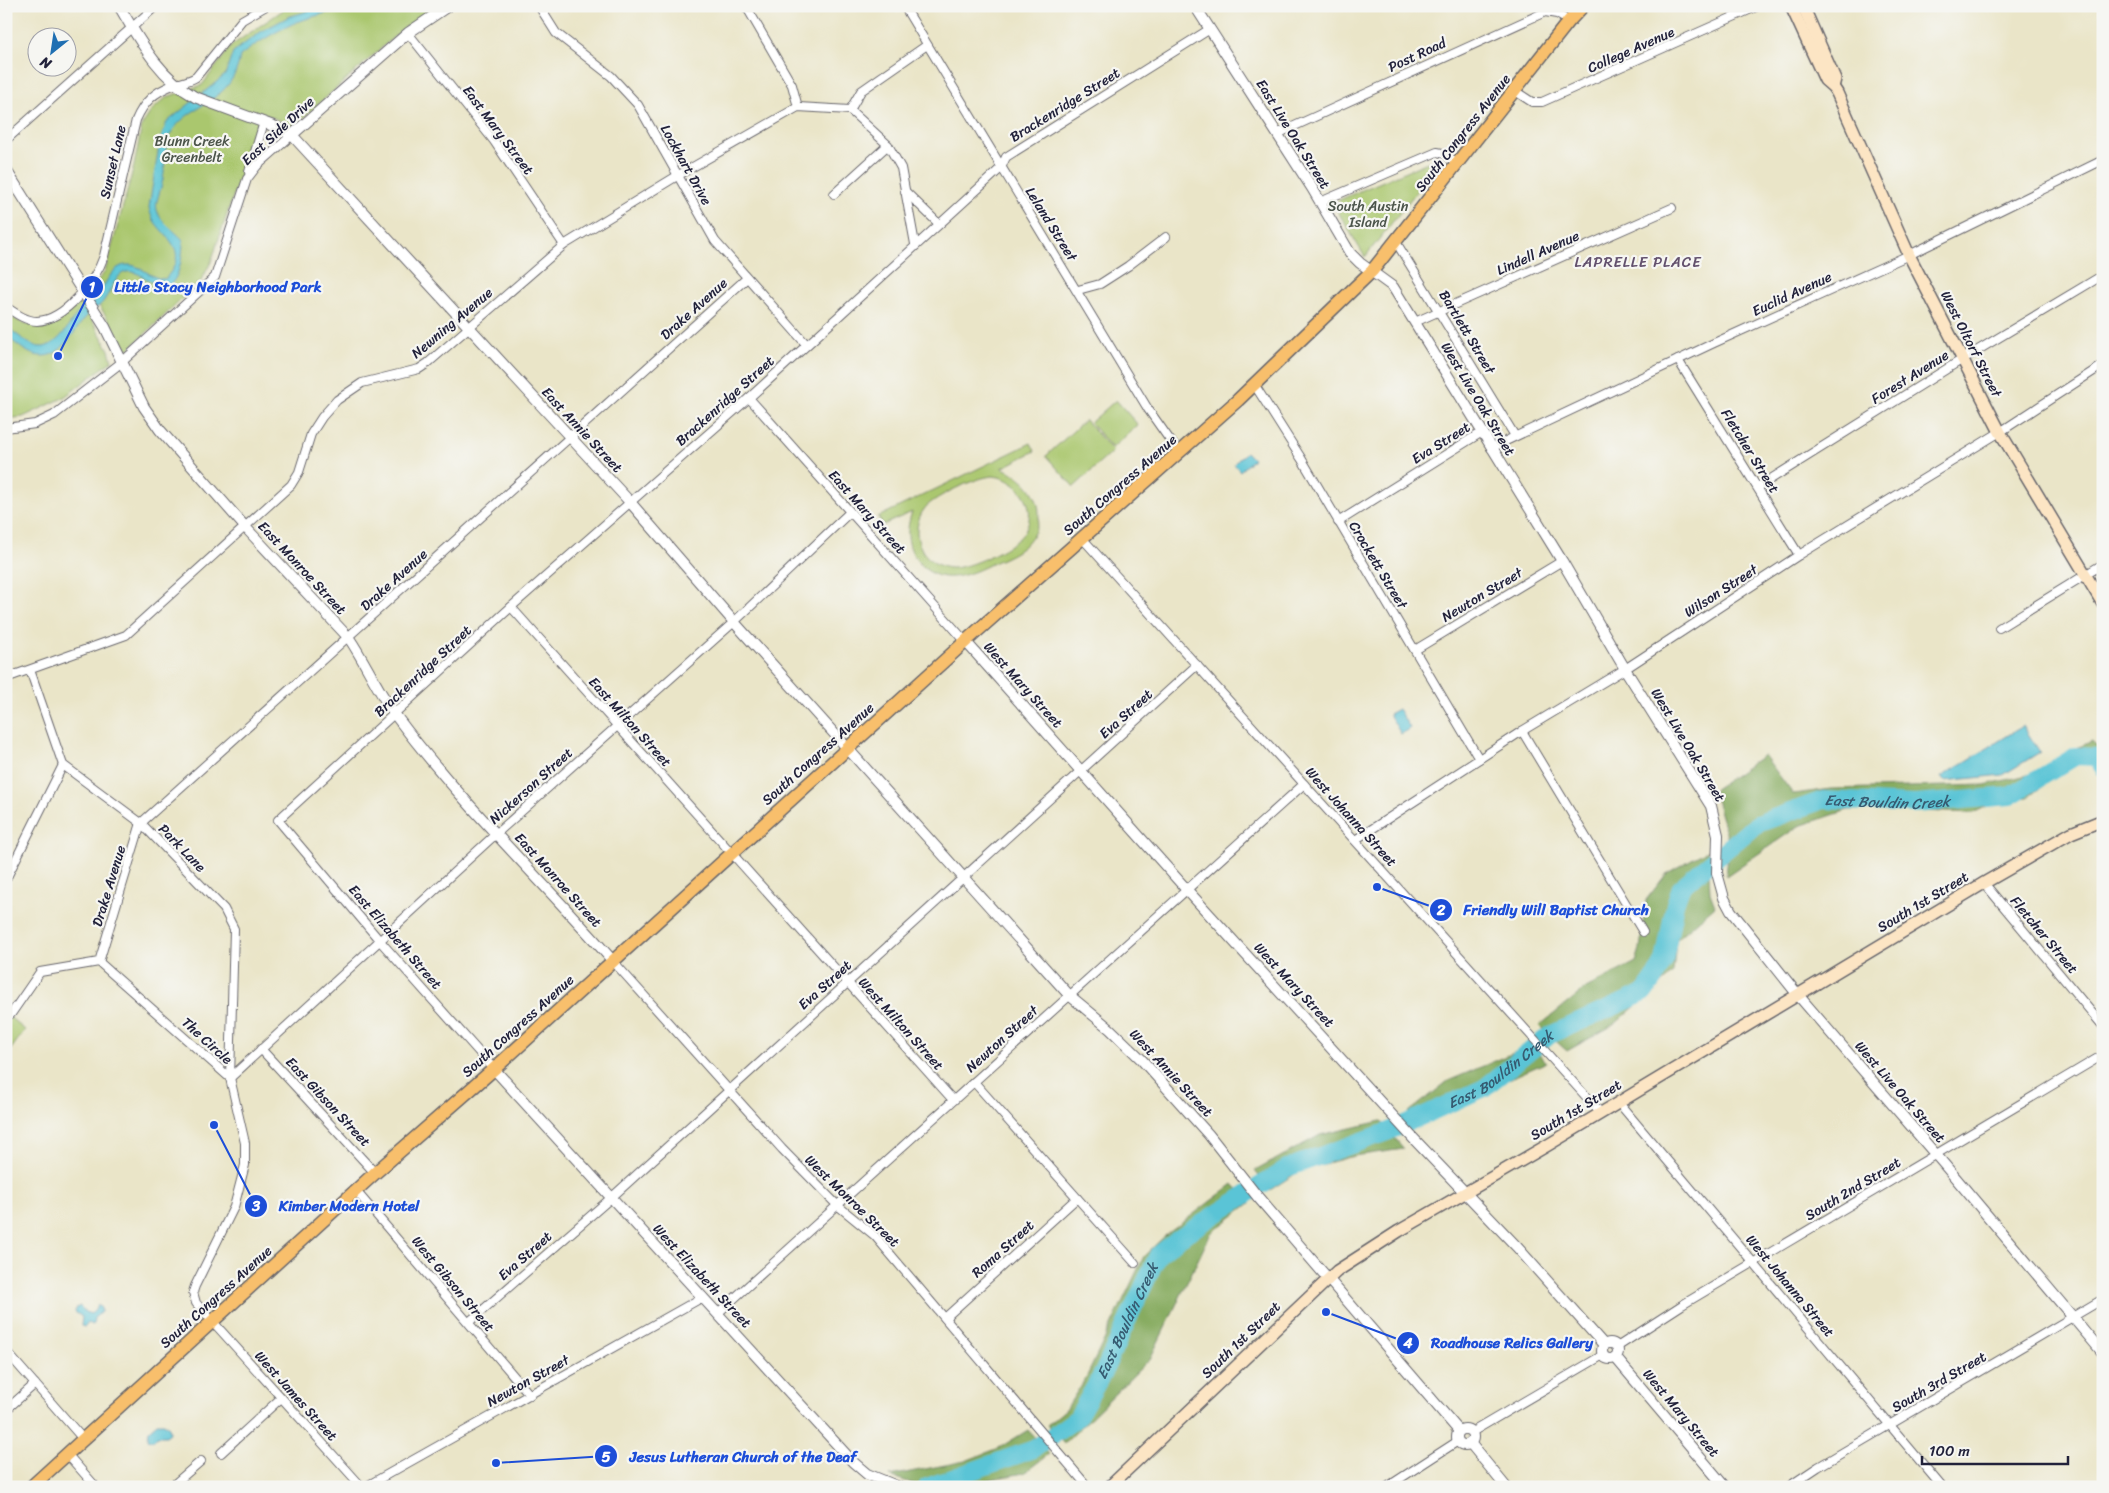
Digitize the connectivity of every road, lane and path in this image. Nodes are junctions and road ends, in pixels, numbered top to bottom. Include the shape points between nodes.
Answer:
1 (119, 6) edge
2 (156, 6) edge
3 (266, 6) edge
4 (448, 6) edge
5 (539, 6) edge
6 (746, 6) edge
7 (904, 6) edge
8 (1195, 6) edge
9 (1583, 6) edge
10 (1758, 6) edge
11 (1791, 6) edge
12 (1803, 6) edge
13 (1569, 21) junction
14 (132, 28) junction
15 (1210, 29) junction
16 (408, 33) junction
17 (927, 45) junction
18 (1834, 87) junction
19 (179, 88) junction
20 (1515, 91) junction
21 (798, 108) junction
22 (850, 110) junction
23 (264, 122) junction
24 (1277, 134) junction
25 (292, 135) junction
26 (6, 140) edge
27 (888, 145) junction
28 (2103, 160) edge
29 (1458, 163) junction
30 (1001, 168) junction
31 (6, 170) edge
32 (677, 176) junction
33 (247, 179) junction
34 (905, 191) junction
35 (834, 194) dead end
36 (1320, 202) junction
37 (1672, 208) dead end
38 (939, 224) junction
39 (1166, 236) dead end
40 (1396, 242) junction
41 (916, 244) junction
42 (564, 245) junction
43 (1909, 255) junction
44 (1372, 271) junction
45 (2103, 275) edge
46 (748, 278) junction
47 (1078, 290) junction
48 (85, 294) junction
49 (6, 306) edge
50 (1439, 311) junction
51 (1415, 322) junction
52 (468, 328) junction
53 (806, 344) junction
54 (1962, 359) junction
55 (1678, 360) junction
56 (122, 362) junction
57 (2103, 365) edge
58 (1254, 384) junction
59 (749, 398) junction
60 (6, 428) edge
61 (1482, 432) junction
62 (2000, 432) junction
63 (1515, 436) junction
64 (570, 438) junction
65 (1491, 448) junction
66 (1178, 453) junction
67 (1758, 487) junction
68 (630, 502) junction
69 (849, 513) junction
70 (1338, 522) junction
71 (246, 528) junction
72 (1082, 538) junction
73 (1799, 555) junction
74 (1562, 560) junction
75 (2103, 564) edge
76 (2085, 575) junction
77 (2103, 604) edge
78 (511, 607) junction
79 (734, 622) junction
80 (1999, 628) dead end
81 (349, 638) junction
82 (966, 642) junction
83 (1415, 650) junction
84 (1197, 666) junction
85 (1625, 669) junction
86 (30, 670) junction
87 (6, 678) edge
88 (394, 715) junction
89 (618, 726) junction
90 (1522, 731) junction
91 (847, 748) junction
92 (1479, 759) junction
93 (62, 765) junction
94 (1082, 771) junction
95 (1304, 784) junction
96 (278, 820) joint
97 (2103, 820) edge
98 (141, 823) junction
99 (497, 834) junction
100 (1355, 840) junction
101 (731, 853) junction
102 (964, 877) junction
103 (6, 879) edge
104 (1984, 883) junction
105 (1187, 890) junction
106 (1643, 932) dead end
107 (380, 941) junction
108 (612, 960) junction
109 (99, 962) junction
110 (847, 982) junction
111 (1070, 995) junction
112 (1798, 995) junction
113 (11, 1014) dead end
114 (2103, 1026) edge
115 (262, 1048) junction
116 (2103, 1055) edge
117 (494, 1069) junction
118 (230, 1078) junction
119 (974, 1082) junction
120 (728, 1090) junction
121 (953, 1100) junction
122 (1618, 1102) junction
123 (1600, 1112) junction
124 (1935, 1154) junction
125 (375, 1173) junction
126 (356, 1190) junction
127 (1464, 1193) junction
128 (611, 1198) junction
129 (1077, 1198) junction
130 (837, 1205) junction
131 (1135, 1262) dead end
132 (1755, 1263) junction
133 (1329, 1278) junction
134 (703, 1297) junction
135 (2103, 1299) edge
136 (718, 1313) junction
137 (2073, 1317) junction
138 (945, 1318) junction
139 (213, 1321) junction
140 (469, 1322) junction
141 (1617, 1347) junction
142 (1604, 1350) junction
143 (6, 1351) edge
144 (2103, 1353) edge
145 (1615, 1357) junction
146 (35, 1384) junction
147 (530, 1395) junction
148 (281, 1398) junction
149 (6, 1410) edge
150 (1891, 1425) junction
151 (1472, 1432) junction
152 (1459, 1436) junction
153 (83, 1439) junction
154 (1470, 1443) junction
155 (221, 1453) dead end
156 (67, 1454) junction
157 (200, 1461) dead end
158 (32, 1487) edge
159 (96, 1487) edge
160 (171, 1487) edge
161 (363, 1487) edge
162 (899, 1487) edge
163 (1088, 1487) edge
164 (1109, 1487) edge
165 (1387, 1487) edge
166 (1506, 1487) edge
167 (1725, 1487) edge
168 (1788, 1487) edge
169 (1942, 1487) edge

1 - 14 street
2 - 14 street
3 - 19 street, Sunset Lane via 242,20 196,77
4 - 16 street, East Side Drive
5 - 32 street, Lockhart Drive via 556,33 611,76 638,106
6 - 21 street via 792,85
7 - 17 street, Leland Street
8 - 15 street, East Live Oak Street
9 - 13 main road, South Congress Avenue
10 - 20 street, College Avenue via 1542,102 1532,102
11 - 18 main road, West Oltorf Street via 1825,80
12 - 18 main road, West Oltorf Street via 1835,79
13 - 20 main road, South Congress Avenue
13 - 24 street, Post Road via 1545,12
14 - 19 street via 163,74
14 - 26 street
15 - 24 street, East Live Oak Street
15 - 30 street, Brackenridge Street via 1006,157
16 - 25 street, East Side Drive
16 - 42 street, East Mary Street via 494,142
17 - 22 street via 861,91
17 - 30 street, Leland Street
18 - 43 main road, West Oltorf Street
19 - 23 street via 213,105
19 - 48 street, Sunset Lane via 159,91 142,106 104,256
20 - 29 main road, South Congress Avenue
21 - 22 street
21 - 32 street, Newning Avenue
22 - 27 street
23 - 25 street
23 - 33 street
24 - 36 street, East Live Oak Street
25 - 33 street, East Side Drive
25 - 52 street, East Annie Street
27 - 34 street via 901,168
27 - 35 street
28 - 43 street, Euclid Avenue
29 - 36 street via 1436,152
29 - 40 main road, South Congress Avenue
30 - 38 street, Brackenridge Street
30 - 47 street, Leland Street
31 - 48 street, East Monroe Street
32 - 42 street, Newning Avenue
32 - 46 street, Lockhart Drive via 715,241
33 - 56 street, East Side Drive via 215,277
34 - 38 street
34 - 41 street
36 - 44 street, East Live Oak Street via 1350,252
37 - 50 street, Lindell Avenue
38 - 41 street, Brackenridge Street
39 - 47 street via 1100,284
40 - 44 main road, South Congress Avenue
40 - 50 street, Bartlett Street
41 - 53 street, Brackenridge Street
42 - 52 street, Newning Avenue
43 - 54 main road, West Oltorf Street
43 - 55 street, Euclid Avenue
44 - 51 street, West Live Oak Street via 1393,287
44 - 58 main road, South Congress Avenue
45 - 54 street, Forest Avenue
46 - 53 street, Lockhart Drive
46 - 64 street, Drake Avenue
47 - 66 street, Leland Street
48 - 49 street, Sunset Lane via 46,319 30,320
48 - 56 street, East Monroe Street
50 - 51 street, Lindell Avenue
50 - 63 street, Bartlett Street
51 - 61 street, West Live Oak Street
52 - 64 street, East Annie Street
52 - 71 street, Newning Avenue via 419,369 362,383 337,400 311,434 292,485
53 - 59 street, Brackenridge Street
54 - 62 main road, West Oltorf Street
54 - 67 street, Forest Avenue
55 - 63 street, Euclid Avenue
55 - 67 street, Fletcher Street
56 - 60 street, East Side Drive via 54,416 34,424
56 - 71 street, East Monroe Street via 147,412 160,430
57 - 62 street, Wilson Street
58 - 66 main road, South Congress Avenue
58 - 70 street, Crockett Street
59 - 68 street, Brackenridge Street
59 - 69 street, East Mary Street
61 - 65 street, West Live Oak Street
61 - 70 street, Eva Street
62 - 73 street, Wilson Street
62 - 76 main road, West Oltorf Street
63 - 65 street, Euclid Avenue
64 - 68 street, East Annie Street
64 - 81 street, Drake Avenue
65 - 74 street, West Live Oak Street
66 - 72 main road, South Congress Avenue
67 - 73 street, Fletcher Street
68 - 78 street, Brackenridge Street
68 - 79 street, East Annie Street
69 - 79 street, Nickerson Street
69 - 82 street, East Mary Street
70 - 83 street, Crockett Street
71 - 81 street, East Monroe Street
71 - 86 street, Newning Avenue via 126,635
72 - 82 main road, South Congress Avenue
72 - 84 street, West Johanna Street
73 - 85 street, Wilson Street
74 - 83 street, Newton Street
74 - 85 street, West Live Oak Street
75 - 76 street
76 - 77 main road, West Oltorf Street
76 - 80 street
78 - 88 street, Brackenridge Street
78 - 89 street, East Milton Street
79 - 89 street, Nickerson Street
79 - 91 street, East Annie Street
81 - 88 street, East Monroe Street
81 - 98 street, Drake Avenue
82 - 91 main road, South Congress Avenue
82 - 94 street, West Mary Street
83 - 92 street, Crockett Street
84 - 94 street, Eva Street
84 - 95 street, West Johanna Street
85 - 90 street, Wilson Street
85 - 112 street, West Live Oak Street via 1711,806 1718,835 1717,873 1724,898
86 - 87 street, Newning Avenue
86 - 93 street
88 - 96 street, Brackenridge Street
88 - 99 street, East Monroe Street
89 - 99 street, Nickerson Street
89 - 101 street, East Milton Street
90 - 92 street, Wilson Street
90 - 106 street
91 - 101 main road, South Congress Avenue
91 - 102 street, West Annie Street
92 - 100 street, Wilson Street
93 - 98 street, Park Lane
93 - 103 street
94 - 102 street, Eva Street
94 - 105 street, West Mary Street
95 - 100 street, West Johanna Street
95 - 105 street, Newton Street
96 - 107 street, East Elizabeth Street
97 - 104 main road, South 1st Street via 2071,833
98 - 109 street, Drake Avenue
98 - 118 street, Park Lane via 224,909 234,929
99 - 107 street, Nickerson Street
99 - 108 street, East Monroe Street
100 - 123 street, West Johanna Street
101 - 108 main road, South Congress Avenue
101 - 110 street, West Milton Street
102 - 110 street, Eva Street
102 - 111 street, West Annie Street
104 - 112 main road, South 1st Street
104 - 114 street, Fletcher Street
105 - 111 street, Newton Street
105 - 127 street, West Mary Street
107 - 115 street, Nickerson Street
107 - 117 street, East Elizabeth Street
108 - 117 main road, South Congress Avenue
108 - 120 street, West Monroe Street
109 - 113 street via 40,972
109 - 118 street, The Circle
110 - 120 street, Eva Street
110 - 121 street, West Milton Street
111 - 119 street, Newton Street
111 - 133 street, West Annie Street via 1141,1059
112 - 122 main road, South 1st Street
112 - 124 street, West Live Oak Street
115 - 118 street, Nickerson Street
115 - 125 street, East Gibson Street
116 - 124 street, South 2nd Street
117 - 125 main road, South Congress Avenue
117 - 128 street, West Elizabeth Street
118 - 139 street, The Circle via 245,1143 244,1165 234,1207 193,1292 196,1303
119 - 121 street, Newton Street
119 - 129 street
120 - 128 street, Eva Street
120 - 130 street, West Monroe Street
121 - 130 street, Newton Street
122 - 123 main road, South 1st Street
122 - 132 street, West Johanna Street
123 - 127 main road, South 1st Street
124 - 132 street, South 2nd Street
124 - 137 street, West Live Oak Street
125 - 126 main road, South Congress Avenue
126 - 139 main road, South Congress Avenue
126 - 140 street, West Gibson Street
127 - 133 main road, South 1st Street
127 - 142 street, West Mary Street via 1517,1246
128 - 134 street, West Elizabeth Street
128 - 140 street, Eva Street
129 - 131 street
129 - 138 street, Roma Street
130 - 136 street, Newton Street
130 - 138 street, West Monroe Street via 874,1236
132 - 141 street, South 2nd Street
132 - 150 street, West Johanna Street
133 - 152 street, West Annie Street
133 - 164 main road, South 1st Street
134 - 136 street, West Elizabeth Street
134 - 147 street, Newton Street
135 - 137 street, South 3rd Street
136 - 162 street, West Elizabeth Street via 853,1462 867,1474
137 - 144 street, West Live Oak Street
137 - 150 street, South 3rd Street
138 - 163 street, West Monroe Street
139 - 148 street, West James Street
139 - 153 main road, South Congress Avenue
140 - 147 street, West Gibson Street
141 - 142 street via 1611,1343
141 - 145 street
142 - 145 street via 1607,1359
142 - 151 street
143 - 146 street
145 - 167 street, West Mary Street
146 - 149 street
146 - 153 street
147 - 161 street, Newton Street
148 - 155 street
148 - 161 street, West James Street
150 - 168 street, South 3rd Street
150 - 169 street, West Johanna Street
151 - 152 street via 1466,1429
151 - 154 street
152 - 154 street via 1462,1444
152 - 165 street
153 - 156 main road, South Congress Avenue
154 - 166 street
156 - 158 main road, South Congress Avenue
156 - 159 street
157 - 160 street

